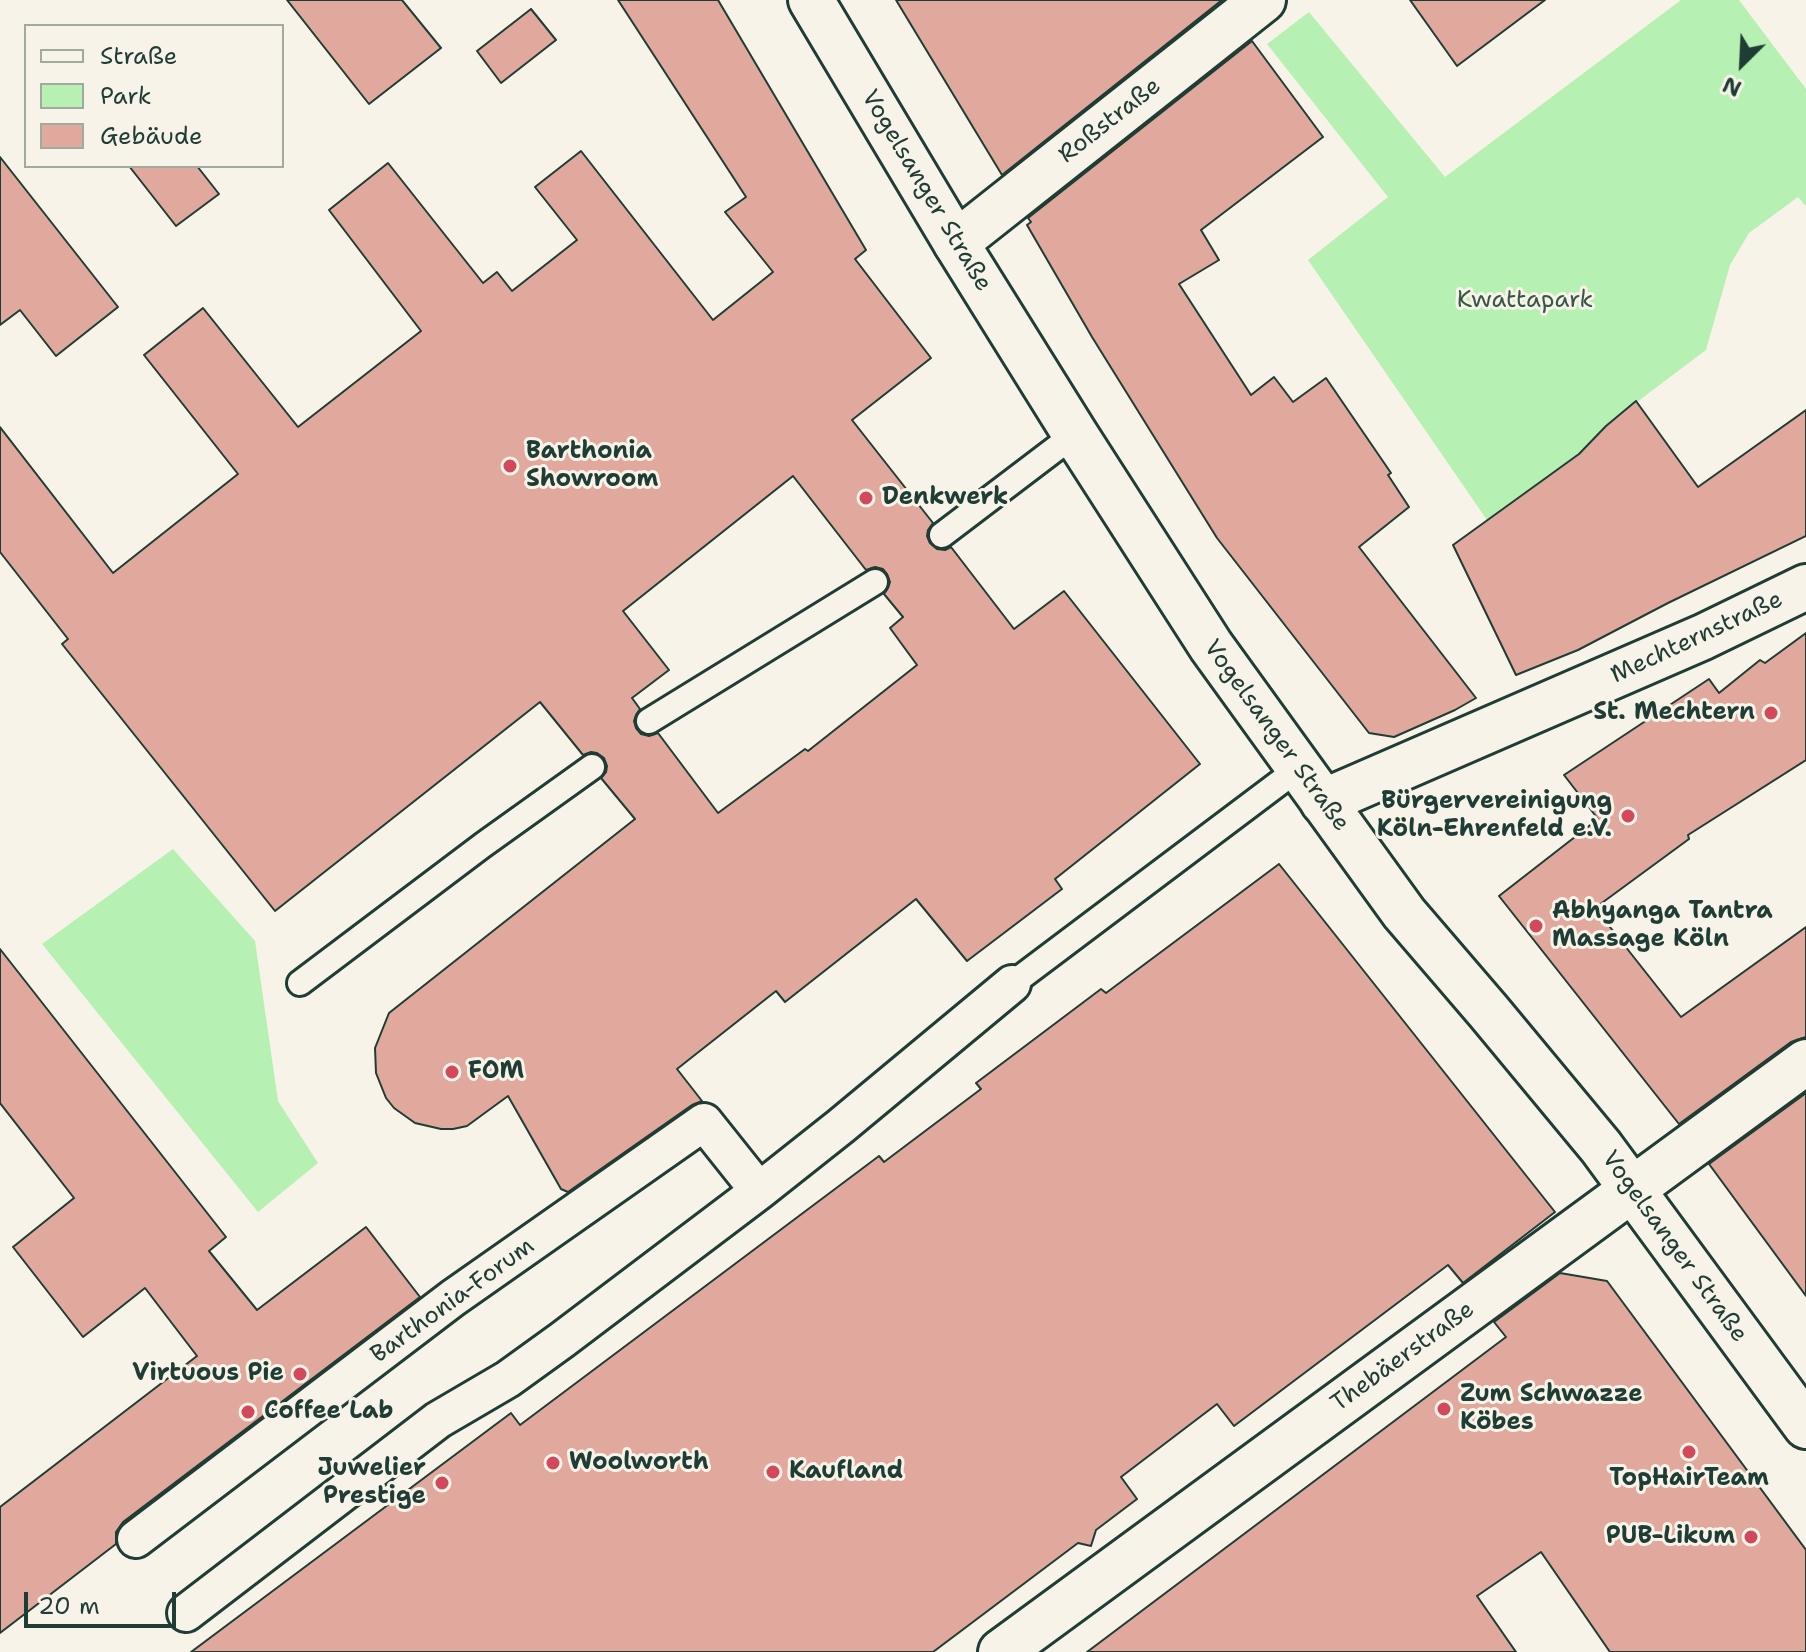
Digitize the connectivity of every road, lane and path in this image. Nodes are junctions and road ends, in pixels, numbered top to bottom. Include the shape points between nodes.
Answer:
1 (811, 0) edge
2 (1263, 0) edge
3 (956, 243) junction
4 (1075, 434) junction
5 (942, 535) dead end
6 (875, 582) dead end
7 (1806, 587) edge
8 (649, 721) dead end
9 (592, 767) dead end
10 (1311, 785) junction
11 (300, 983) dead end
12 (1012, 984) joint
13 (1806, 1062) edge
14 (759, 1191) junction
15 (1633, 1191) junction
16 (1806, 1426) edge
17 (136, 1539) dead end
18 (186, 1613) dead end
19 (1001, 1652) edge

1 - 3 street, Vogelsanger Straße
2 - 3 street, Roßstraße
3 - 4 street, Vogelsanger Straße
4 - 5 lane
4 - 10 street, Vogelsanger Straße via 1211,646
6 - 8 lane
7 - 10 street, Mechternstraße via 1703,637
9 - 11 lane
10 - 12 lane
10 - 15 street, Vogelsanger Straße via 1404,913
12 - 14 street
13 - 15 street, Thebäerstraße
14 - 17 street, Barthonia-Forum via 704,1122 453,1298
14 - 18 street via 508,1379 438,1420
15 - 16 street, Vogelsanger Straße
15 - 19 street, Thebäerstraße

